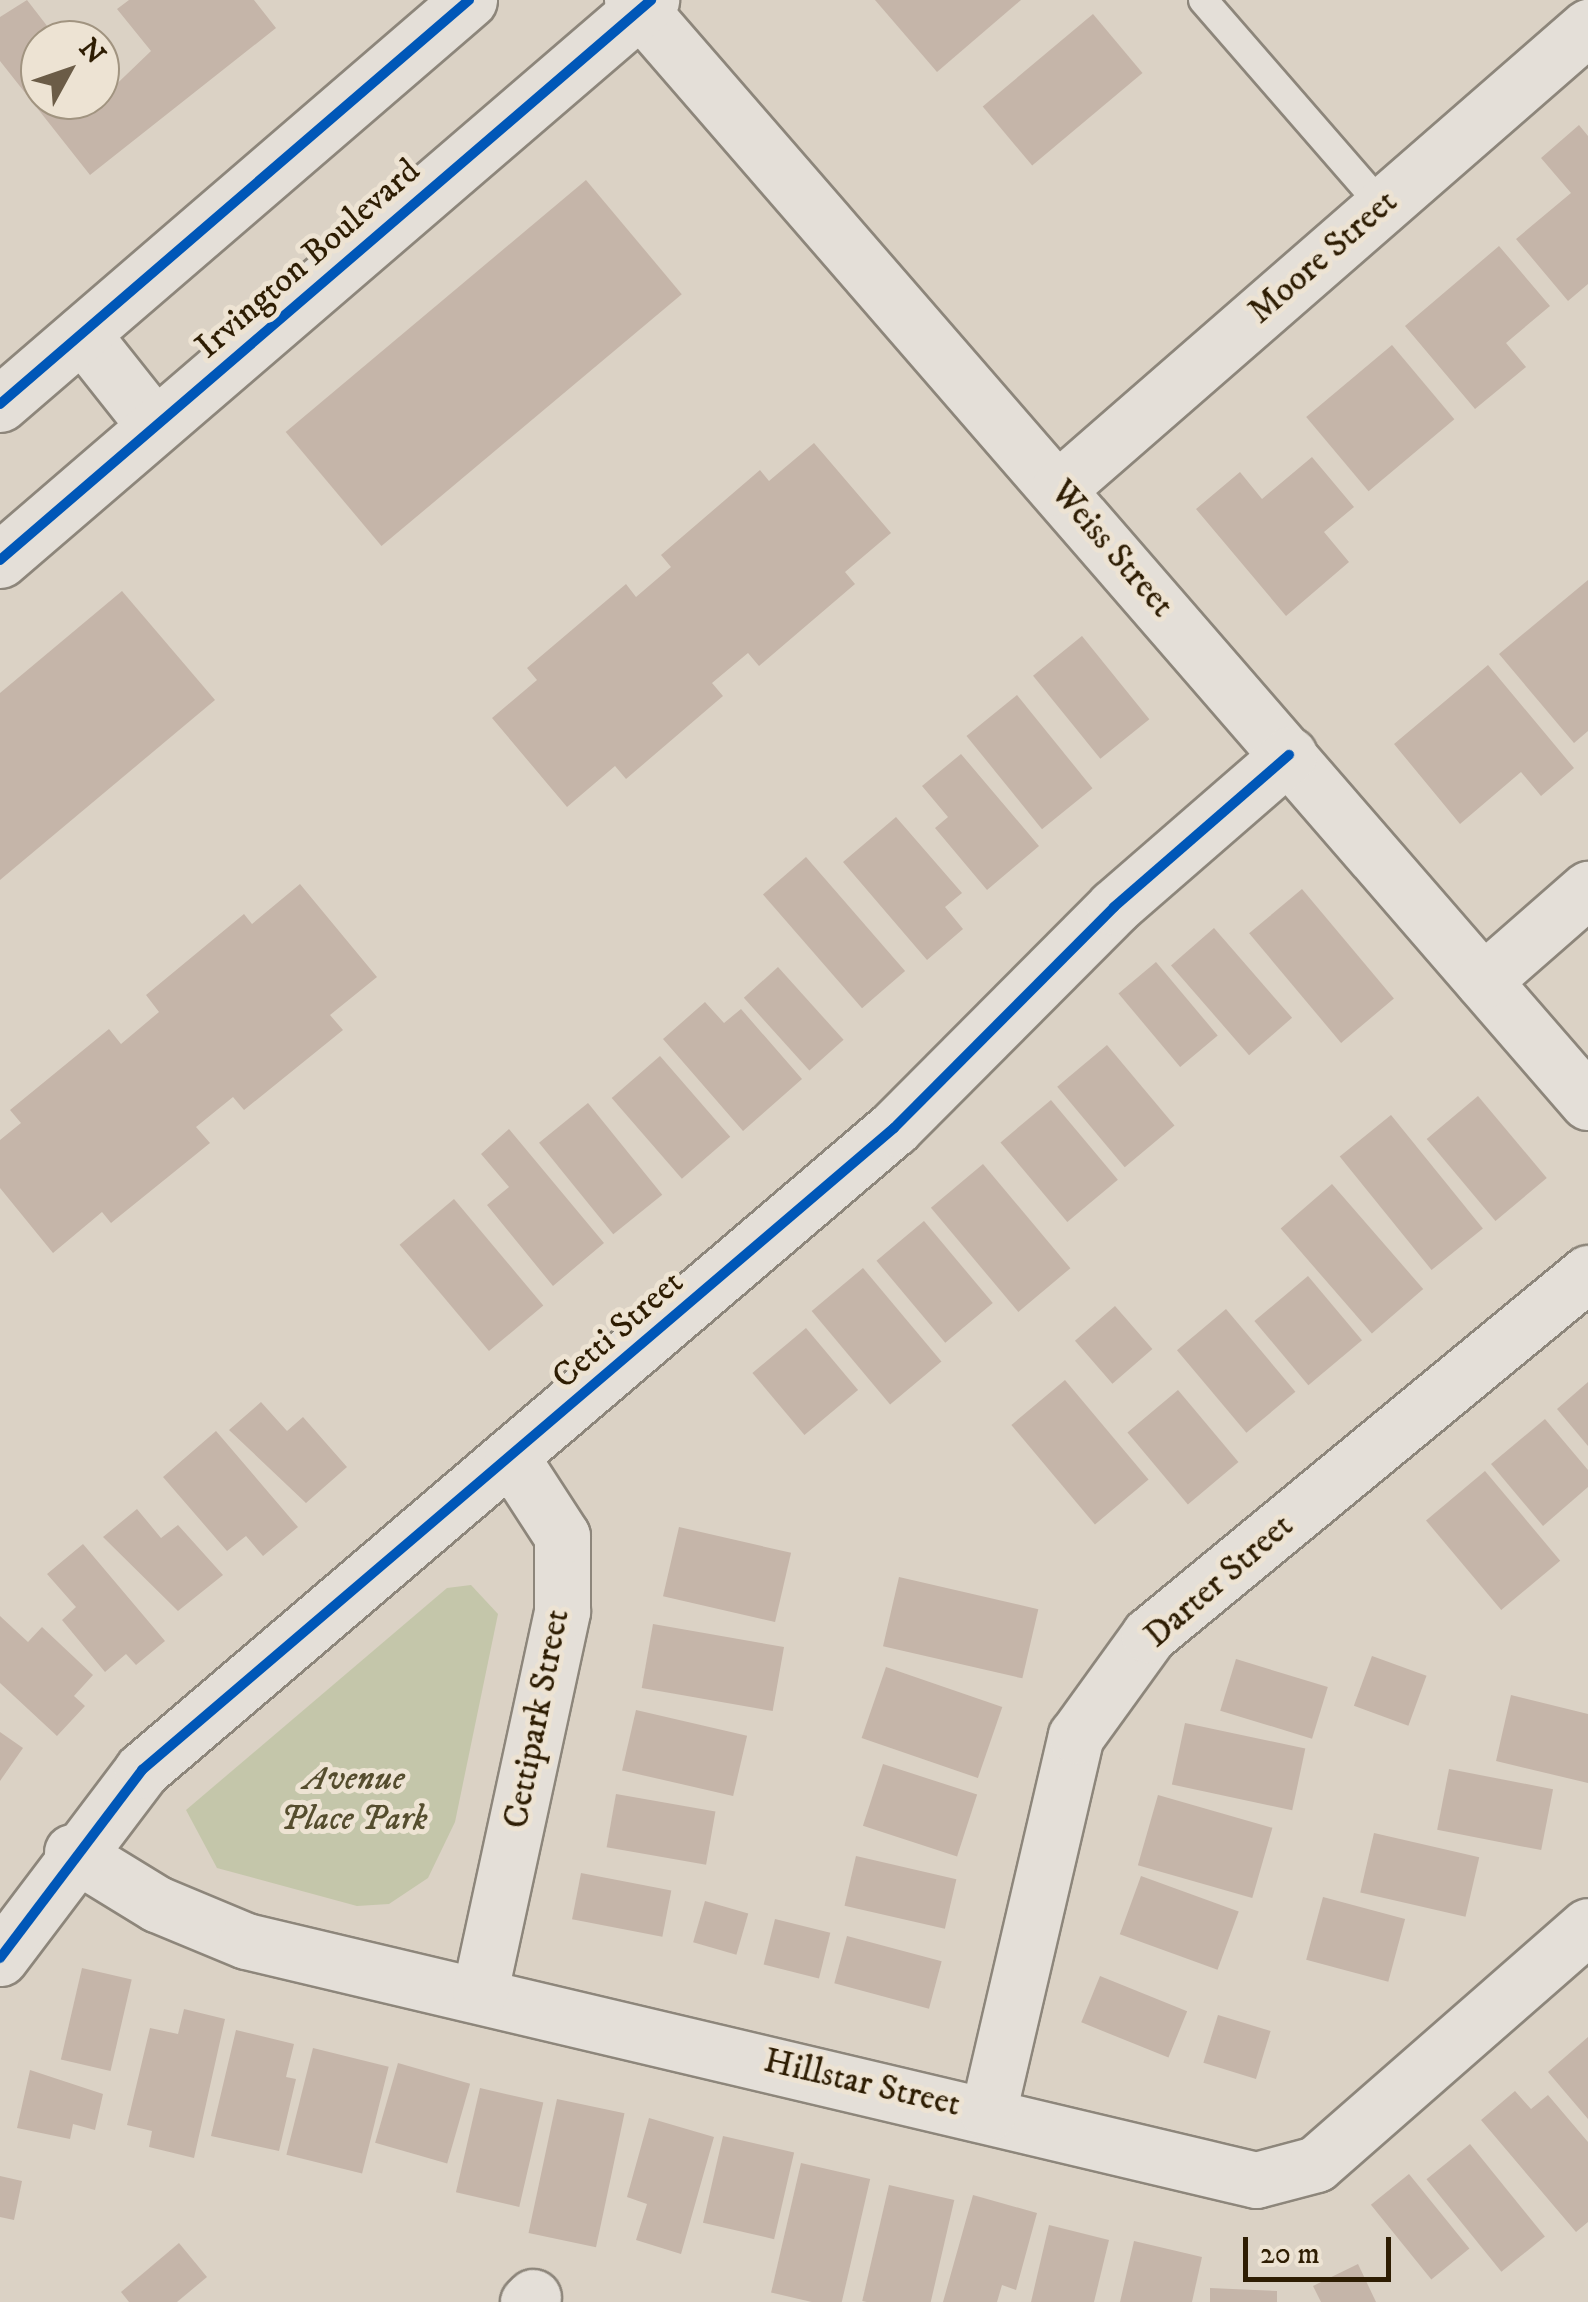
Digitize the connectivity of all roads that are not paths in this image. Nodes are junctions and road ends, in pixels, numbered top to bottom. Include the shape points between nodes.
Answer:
1 (469, 0) edge
2 (1203, 0) edge
3 (641, 3) edge
4 (1588, 27) edge
5 (1382, 206) junction
6 (82, 334) junction
7 (0, 404) edge
8 (155, 426) junction
9 (1059, 488) junction
10 (0, 560) edge
11 (1289, 755) junction
12 (1588, 889) edge
13 (1483, 982) junction
14 (1588, 1102) edge
15 (1588, 1273) edge
16 (512, 1459) junction
17 (72, 1852) junction
18 (1588, 1926) edge
19 (0, 1958) edge
20 (480, 1992) junction
21 (988, 2113) junction

1 - 6 street
2 - 5 lane
3 - 8 street, Irvington Boulevard
3 - 9 street, Weiss Street
4 - 5 street, Moore Street
5 - 9 street, Moore Street
6 - 7 street
6 - 8 street
8 - 10 street, Irvington Boulevard
9 - 11 street, Weiss Street
11 - 13 street, Weiss Street
11 - 16 street, Cetti Street via 1114,907 894,1128
12 - 13 street
13 - 14 street, Weiss Street
15 - 21 street, Darter Street via 1149,1635 1076,1736
16 - 17 street, Cetti Street via 142,1770
16 - 20 street, Cettipark Street via 562,1536 562,1610
17 - 19 street, Cetti Street
17 - 20 street, Hillstar Street via 157,1904 246,1941
18 - 21 street, Hillstar Street via 1316,2164 1256,2180
20 - 21 street, Hillstar Street

